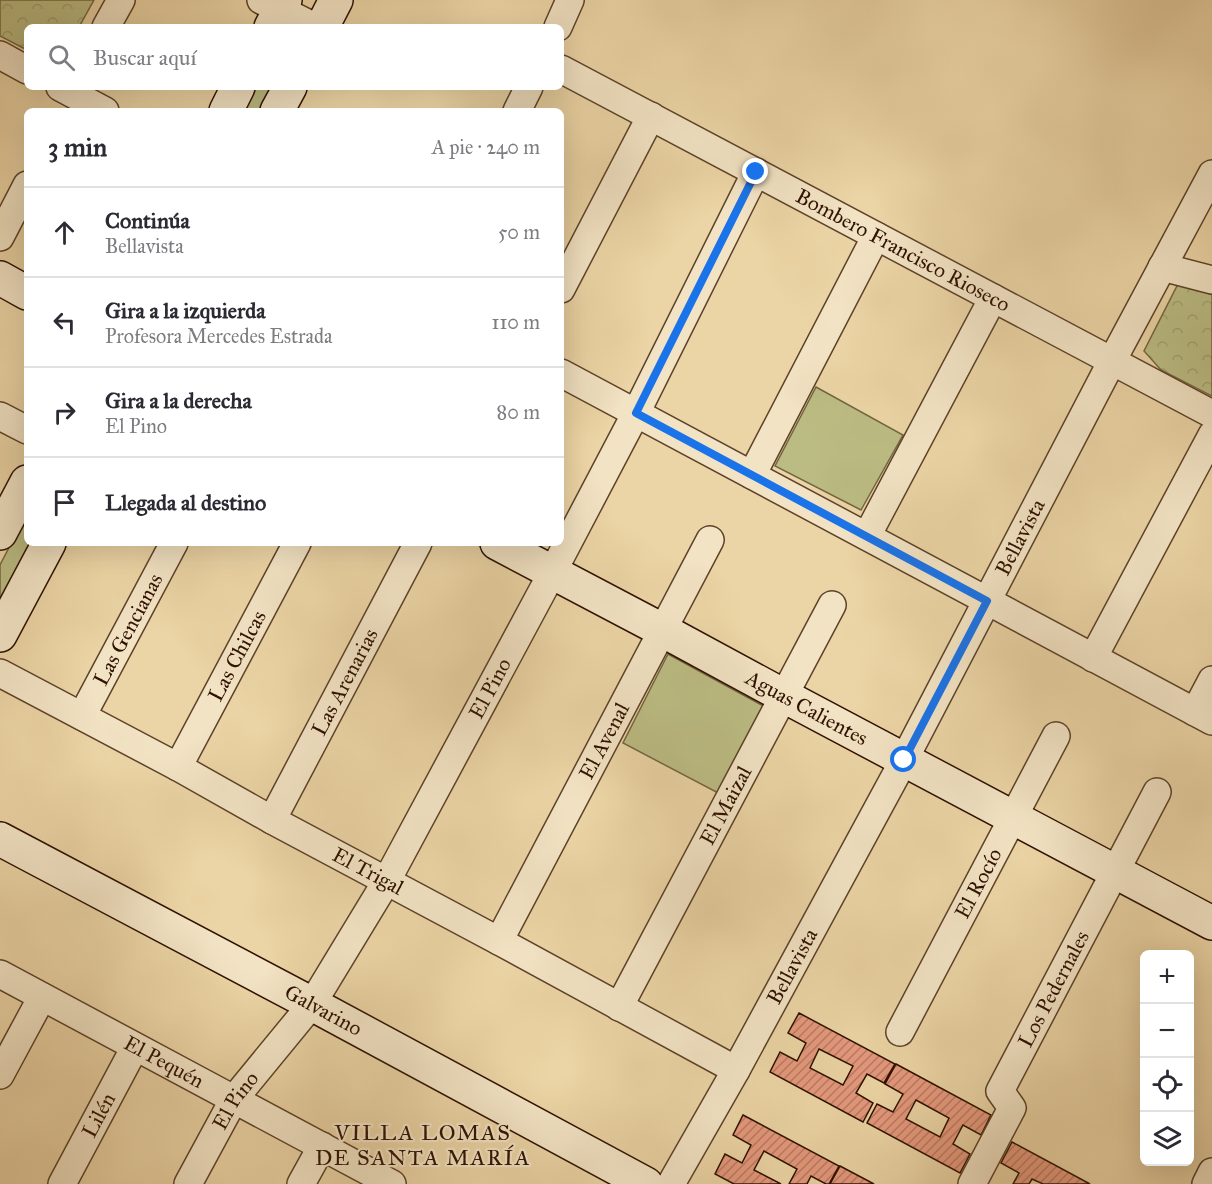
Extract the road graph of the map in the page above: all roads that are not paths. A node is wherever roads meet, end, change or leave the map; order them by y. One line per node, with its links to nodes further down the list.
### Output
1 (121, 0): 5 (street)
2 (336, 0): 7 (street)
3 (570, 0): 8 (street)
4 (274, 9): 6 (street)
5 (108, 24)
6 (308, 24)
7 (324, 24)
8 (559, 24)
9 (0, 56): 10 (street)
10 (24, 68)
11 (564, 71): 20 (street, Bombero Francisco Rioseco)
12 (70, 90): 16 (street)
13 (236, 90): 17 (street)
14 (288, 90): 18 (street)
15 (528, 90): 19 (street)
16 (100, 108)
17 (228, 108)
18 (280, 108)
19 (518, 108)
20 (651, 116): 21 (street, Bombero Francisco Rioseco); 29 (street)
21 (756, 172): 24 (street, Bombero Francisco Rioseco); 34 (street, El Pino)
22 (1212, 174): 26 (street, Bellavista)
23 (24, 192): 25 (street)
24 (876, 236): 31 (street, Bombero Francisco Rioseco); 39 (street)
25 (0, 237)
26 (1162, 267): 28 (street); 32 (street, Bellavista)
27 (0, 278): 30 (street)
28 (1212, 280)
29 (564, 283)
30 (24, 291)
31 (993, 298): 32 (street, Bombero Francisco Rioseco); 42 (street)
32 (1112, 361): 35 (street, Bombero Francisco Rioseco); 50 (street, Bellavista)
33 (564, 375): 34 (street)
34 (636, 413): 39 (street); 49 (street, El Pino)
35 (1212, 414)
36 (0, 416): 37 (street)
37 (24, 428)
38 (1212, 435): 54 (street)
39 (752, 475): 42 (street)
40 (24, 488): 41 (street)
41 (0, 533)
42 (867, 537): 50 (street)
43 (710, 540): 52 (street, El Avenal)
44 (47, 546): 53 (street)
45 (172, 546): 58 (street, Las Gencianas)
46 (295, 546): 62 (street, Las Chilcas)
47 (416, 546): 65 (street, Las Arenarias)
48 (502, 546): 49 (street, Aguas Calientes)
49 (552, 573): 52 (street, Aguas Calientes); 68 (street, El Pino)
50 (987, 601): 54 (street); 61 (street, Bellavista)
51 (832, 605): 57 (street, El Maizal)
52 (662, 630): 57 (street, Aguas Calientes); 70 (street, El Avenal)
53 (0, 635)
54 (1093, 658): 59 (street)
55 (0, 674): 58 (street, El Trigal)
56 (1212, 680): 59 (street)
57 (784, 696): 61 (street, Aguas Calientes); 74 (street, El Maizal)
58 (82, 716): 62 (street, El Trigal)
59 (1203, 716)
60 (1056, 736): 64 (street, El Rocío)
61 (904, 760): 64 (street, Aguas Calientes); 77 (street, Bellavista)
62 (178, 767): 65 (street, El Trigal)
63 (1157, 792): 67 (street, Los Pedernales)
64 (1013, 818): 67 (street, Aguas Calientes); 75 (street, El Rocío)
65 (272, 820): 68 (street, El Trigal)
66 (0, 839): 73 (street, Galvarino)
67 (1115, 872): 69 (street, Aguas Calientes); 88 (street, Los Pedernales)
68 (386, 882): 70 (street, El Trigal); 73 (street, El Pino)
69 (1212, 923)
70 (499, 941): 74 (street, El Trigal)
71 (0, 974): 72 (street, El Pequén)
72 (42, 997): 76 (street, El Pequén); 78 (street)
73 (312, 1004): 79 (street, El Pino); 86 (street, Galvarino)
74 (619, 1007): 77 (street, El Trigal)
75 (900, 1032)
76 (135, 1047): 79 (street, El Pequén); 82 (street, Lilén)
77 (736, 1070): 87 (street, Bellavista)
78 (0, 1075)
79 (234, 1099): 80 (street, El Pequén); 83 (street, El Pino)
80 (322, 1146): 84 (street); 85 (street, El Pequén)
81 (1212, 1172): 89 (street)
82 (62, 1184)
83 (188, 1184)
84 (301, 1184)
85 (392, 1184)
86 (646, 1184)
87 (671, 1184)
88 (972, 1184)
89 (1206, 1184)

